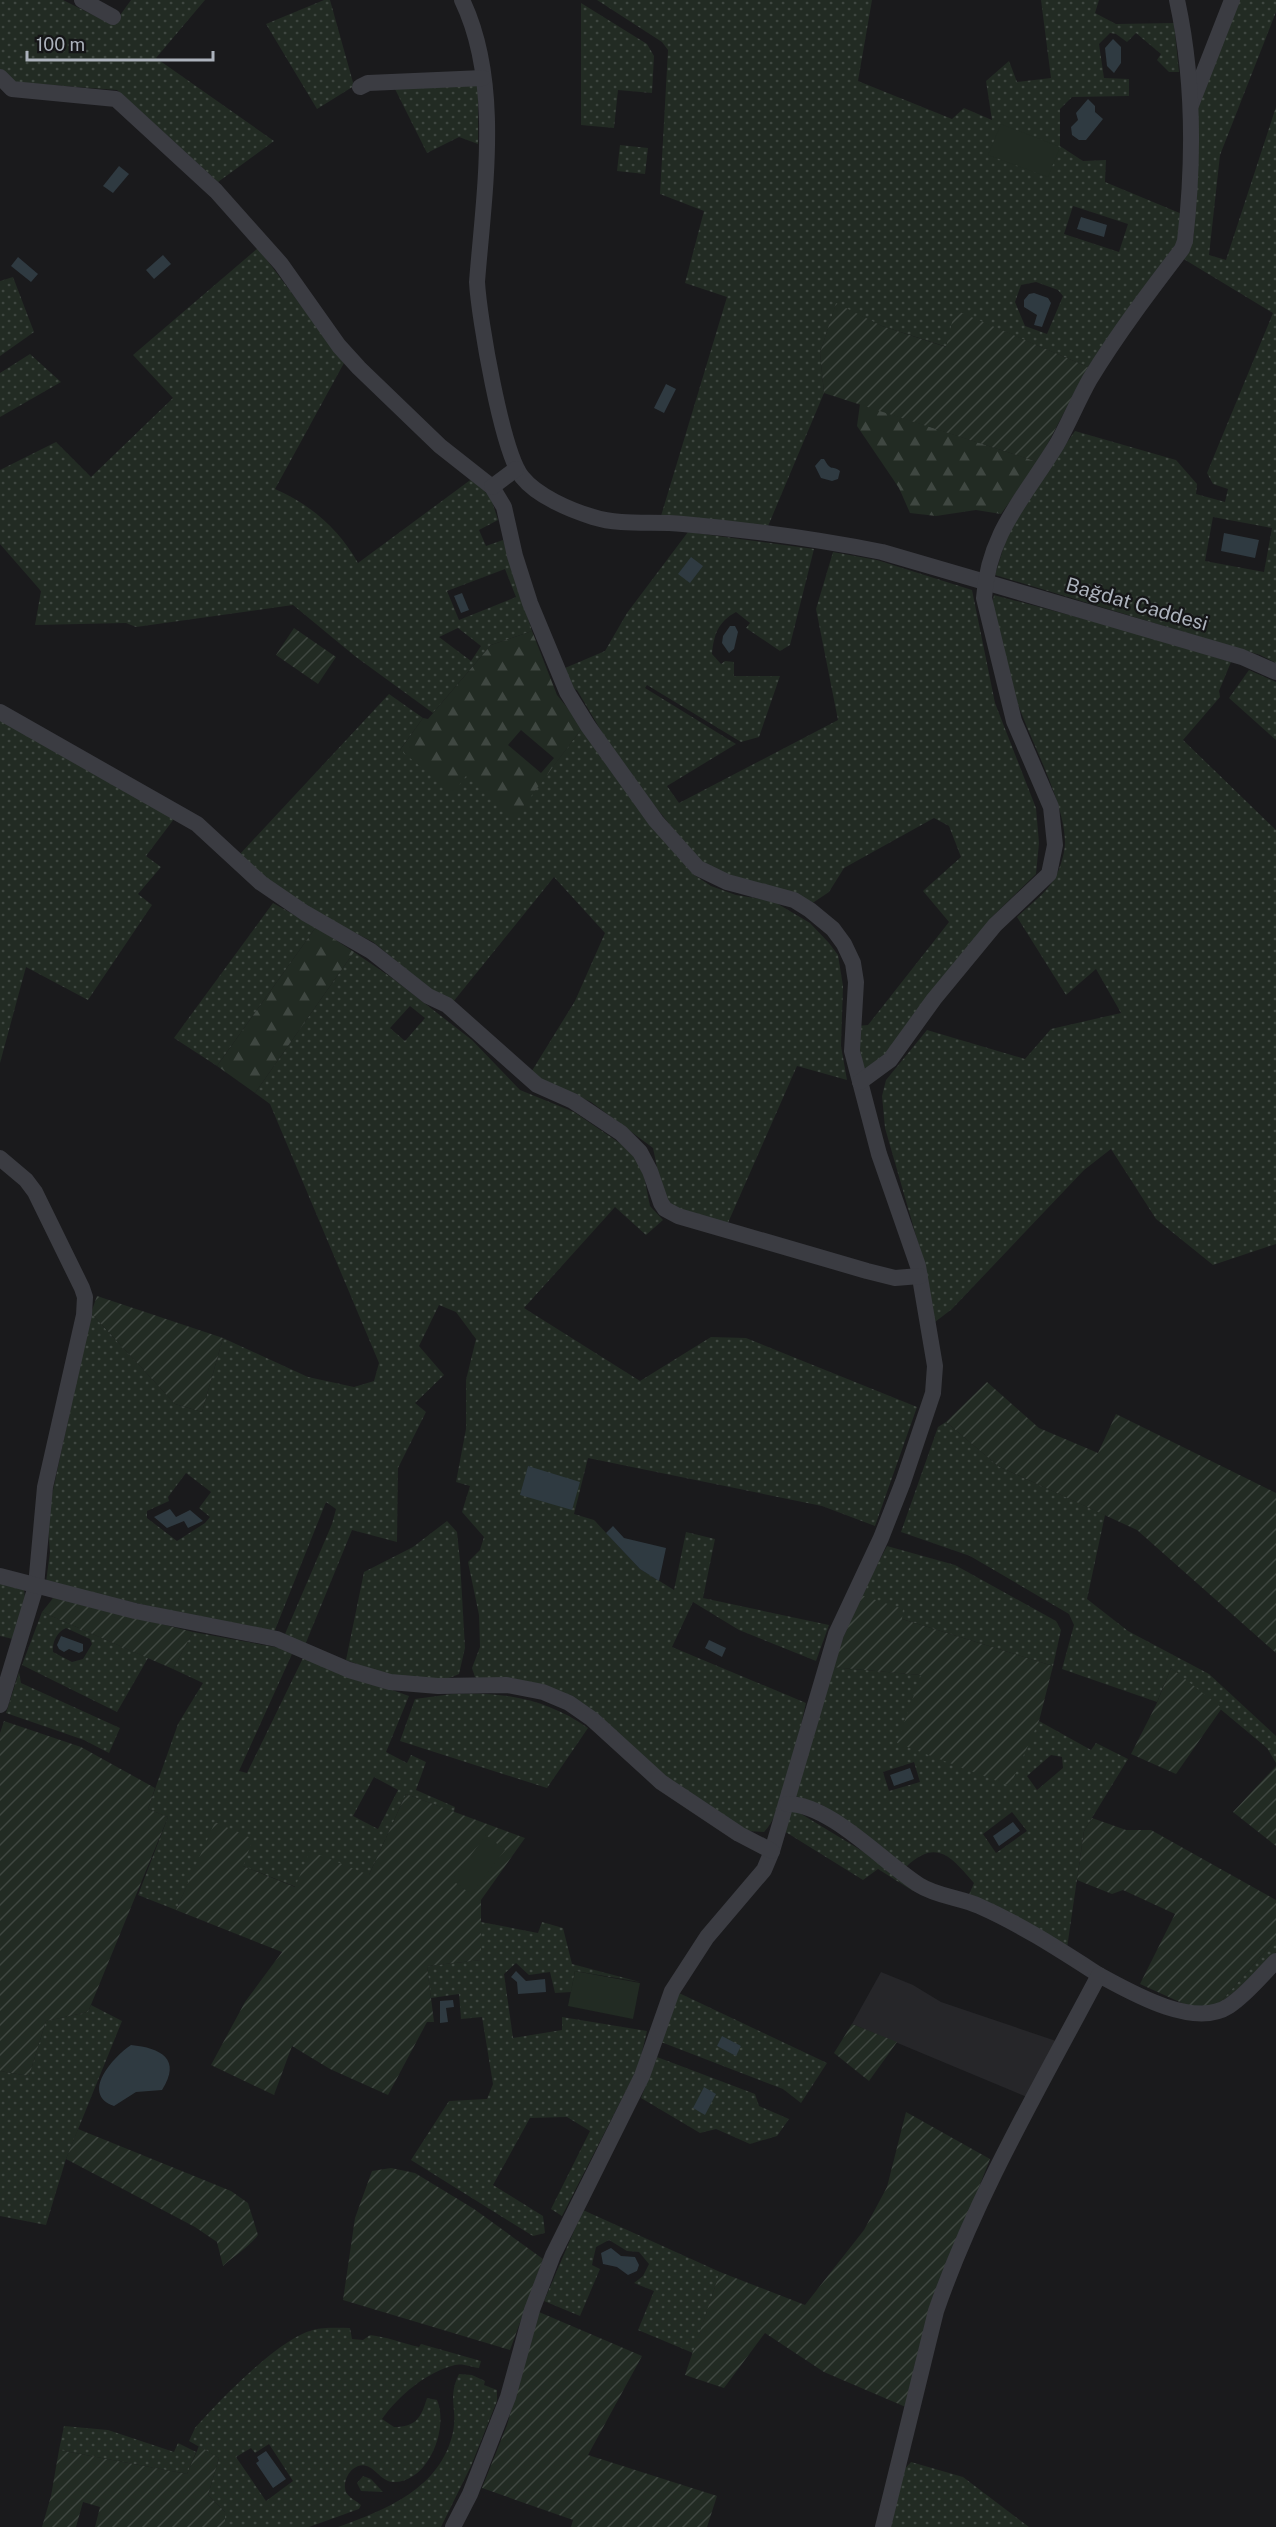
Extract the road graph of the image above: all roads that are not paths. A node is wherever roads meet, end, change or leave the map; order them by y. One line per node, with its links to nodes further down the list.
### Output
1 (82, 0): 5 (street)
2 (462, 0): 7 (street)
3 (1177, 0): 9 (street)
4 (1232, 0): 9 (street)
5 (113, 17)
6 (0, 77): 11 (street)
7 (483, 78): 8 (street); 10 (street)
8 (360, 87)
9 (1189, 110): 12 (street)
10 (516, 469): 11 (street); 12 (street, Bağdat Caddesi)
11 (492, 487): 15 (street)
12 (985, 584): 13 (street, Bağdat Caddesi); 15 (street)
13 (1276, 672)
14 (0, 712): 17 (street)
15 (860, 1082): 17 (street)
16 (0, 1158): 19 (street)
17 (920, 1276): 21 (street)
18 (0, 1576): 19 (street)
19 (36, 1586): 20 (street); 22 (street)
20 (0, 1705)
21 (787, 1804): 22 (street); 24 (street)
22 (772, 1851): 25 (street)
23 (1276, 1961): 24 (street)
24 (1100, 1975): 26 (street)
25 (453, 2527)
26 (884, 2527)

